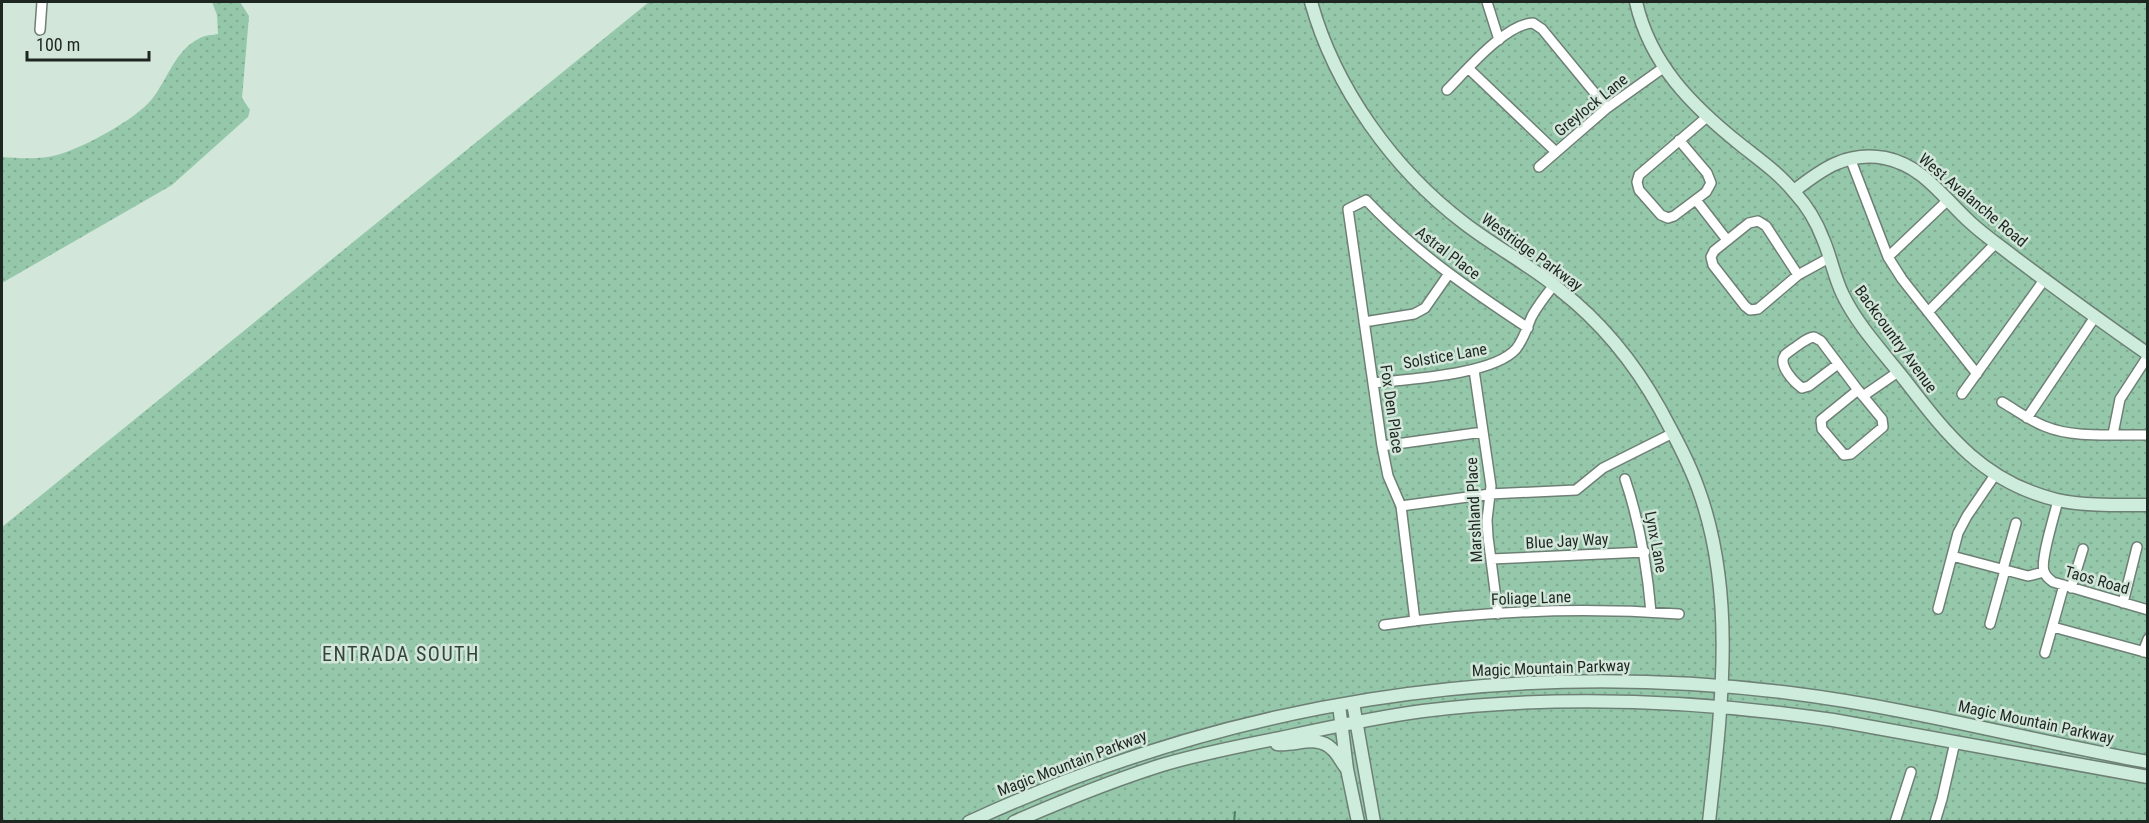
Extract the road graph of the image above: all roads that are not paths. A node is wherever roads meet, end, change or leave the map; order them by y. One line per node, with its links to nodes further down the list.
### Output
1 (42, 2): 5 (street)
2 (1311, 2): 27 (street, Westridge Parkway)
3 (1489, 2): 6 (street)
4 (1636, 2): 8 (street, Backcountry Avenue)
5 (40, 30)
6 (1499, 40): 7 (street); 10 (street)
7 (1468, 68): 9 (street); 13 (street)
8 (1664, 68): 10 (street, Greylock Lane); 11 (street, Backcountry Avenue)
9 (1447, 90)
10 (1607, 108): 13 (street, Greylock Lane)
11 (1707, 117): 12 (street); 16 (street, Backcountry Avenue)
12 (1679, 140): 18 (street); 18 (street)
13 (1556, 152): 15 (street, Greylock Lane)
14 (1850, 158): 16 (street, West Avalanche Road); 17 (street, West Avalanche Road); 22 (street)
15 (1539, 167)
16 (1794, 191): 23 (street, Backcountry Avenue)
17 (1949, 199): 21 (street, West Avalanche Road); 22 (street)
18 (1696, 200): 20 (street)
19 (1357, 205): 24 (street, Astral Place); 30 (street, Fox Den Place)
20 (1727, 240): 25 (street); 25 (street)
21 (1996, 243): 26 (street, West Avalanche Road); 28 (street)
22 (1888, 257): 28 (street)
23 (1829, 258): 25 (street); 35 (street, Backcountry Avenue)
24 (1449, 275): 30 (street); 31 (street, Astral Place)
25 (1798, 275)
26 (2044, 280): 29 (street, West Avalanche Road); 36 (street)
27 (1554, 285): 31 (street, Solstice Lane); 43 (street, Westridge Parkway)
28 (1928, 312): 36 (street)
29 (2095, 317): 32 (street, West Avalanche Road); 41 (street)
30 (1364, 322): 37 (street, Fox Den Place)
31 (1528, 328): 34 (street, Solstice Lane)
32 (2148, 355): 44 (street)
33 (1838, 364): 33 (street); 38 (street)
34 (1474, 370): 37 (street, Solstice Lane); 42 (street, Marshland Place)
35 (1898, 372): 38 (street); 47 (street, Backcountry Avenue)
36 (1977, 374): 39 (street)
37 (1373, 383): 46 (street, Fox Den Place)
38 (1861, 393): 38 (street)
39 (1962, 394)
40 (2002, 402): 41 (street)
41 (2027, 418): 44 (street)
42 (1483, 432): 46 (street); 49 (street, Marshland Place)
43 (1673, 432): 49 (street); 75 (street, Westridge Parkway)
44 (2113, 434): 45 (street)
45 (2148, 435)
46 (1382, 446): 52 (street, Fox Den Place)
47 (1995, 475): 50 (street, Backcountry Avenue); 57 (street)
48 (1625, 479): 56 (street, Lynx Lane)
49 (1490, 494): 52 (street); 58 (street, Marshland Place)
50 (2058, 501): 51 (street, Backcountry Avenue); 60 (street, Taos Road)
51 (2148, 505)
52 (1401, 506): 68 (street, Fox Den Place)
53 (2016, 523): 59 (street)
54 (2137, 547): 62 (street)
55 (2083, 549): 61 (street)
56 (1645, 552): 58 (street, Blue Jay Way); 65 (street, Lynx Lane)
57 (1952, 556): 59 (street); 63 (street)
58 (1491, 559): 66 (street, Marshland Place)
59 (2004, 569): 60 (street); 69 (street)
60 (2044, 572): 61 (street, Taos Road)
61 (2068, 586): 62 (street, Taos Road); 71 (street)
62 (2123, 603): 64 (street, Taos Road)
63 (1938, 609)
64 (2148, 610)
65 (1651, 612): 66 (street, Foliage Lane); 67 (street, Foliage Lane)
66 (1498, 614): 68 (street, Foliage Lane)
67 (1679, 614)
68 (1415, 621): 70 (street, Foliage Lane)
69 (1990, 624)
70 (1384, 625)
71 (2053, 627): 73 (street); 74 (street)
72 (2148, 639): 74 (street)
73 (2045, 653)
74 (2145, 653)
75 (1721, 686): 76 (street, Magic Mountain Parkway); 78 (street, Westridge Parkway); 83 (street, Magic Mountain Parkway)
76 (1353, 703): 77 (street, Magic Mountain Parkway); 79 (street)
77 (1339, 705): 80 (street); 87 (street, Magic Mountain Parkway)
78 (1719, 705): 79 (street, Magic Mountain Parkway); 82 (street, Magic Mountain Parkway); 91 (street, Westridge Parkway)
79 (1356, 722): 80 (street, Magic Mountain Parkway); 90 (street)
80 (1342, 725): 81 (street, Magic Mountain Parkway); 84 (street)
81 (1263, 741): 84 (street); 88 (street, Magic Mountain Parkway)
82 (1954, 742): 86 (street, Magic Mountain Parkway); 93 (street)
83 (2148, 762)
84 (1347, 769): 89 (street)
85 (1911, 772): 92 (street)
86 (2148, 777)
87 (969, 822)
88 (1014, 822)
89 (1359, 822)
90 (1374, 822)
91 (1709, 822)
92 (1895, 822)
93 (1935, 822)

